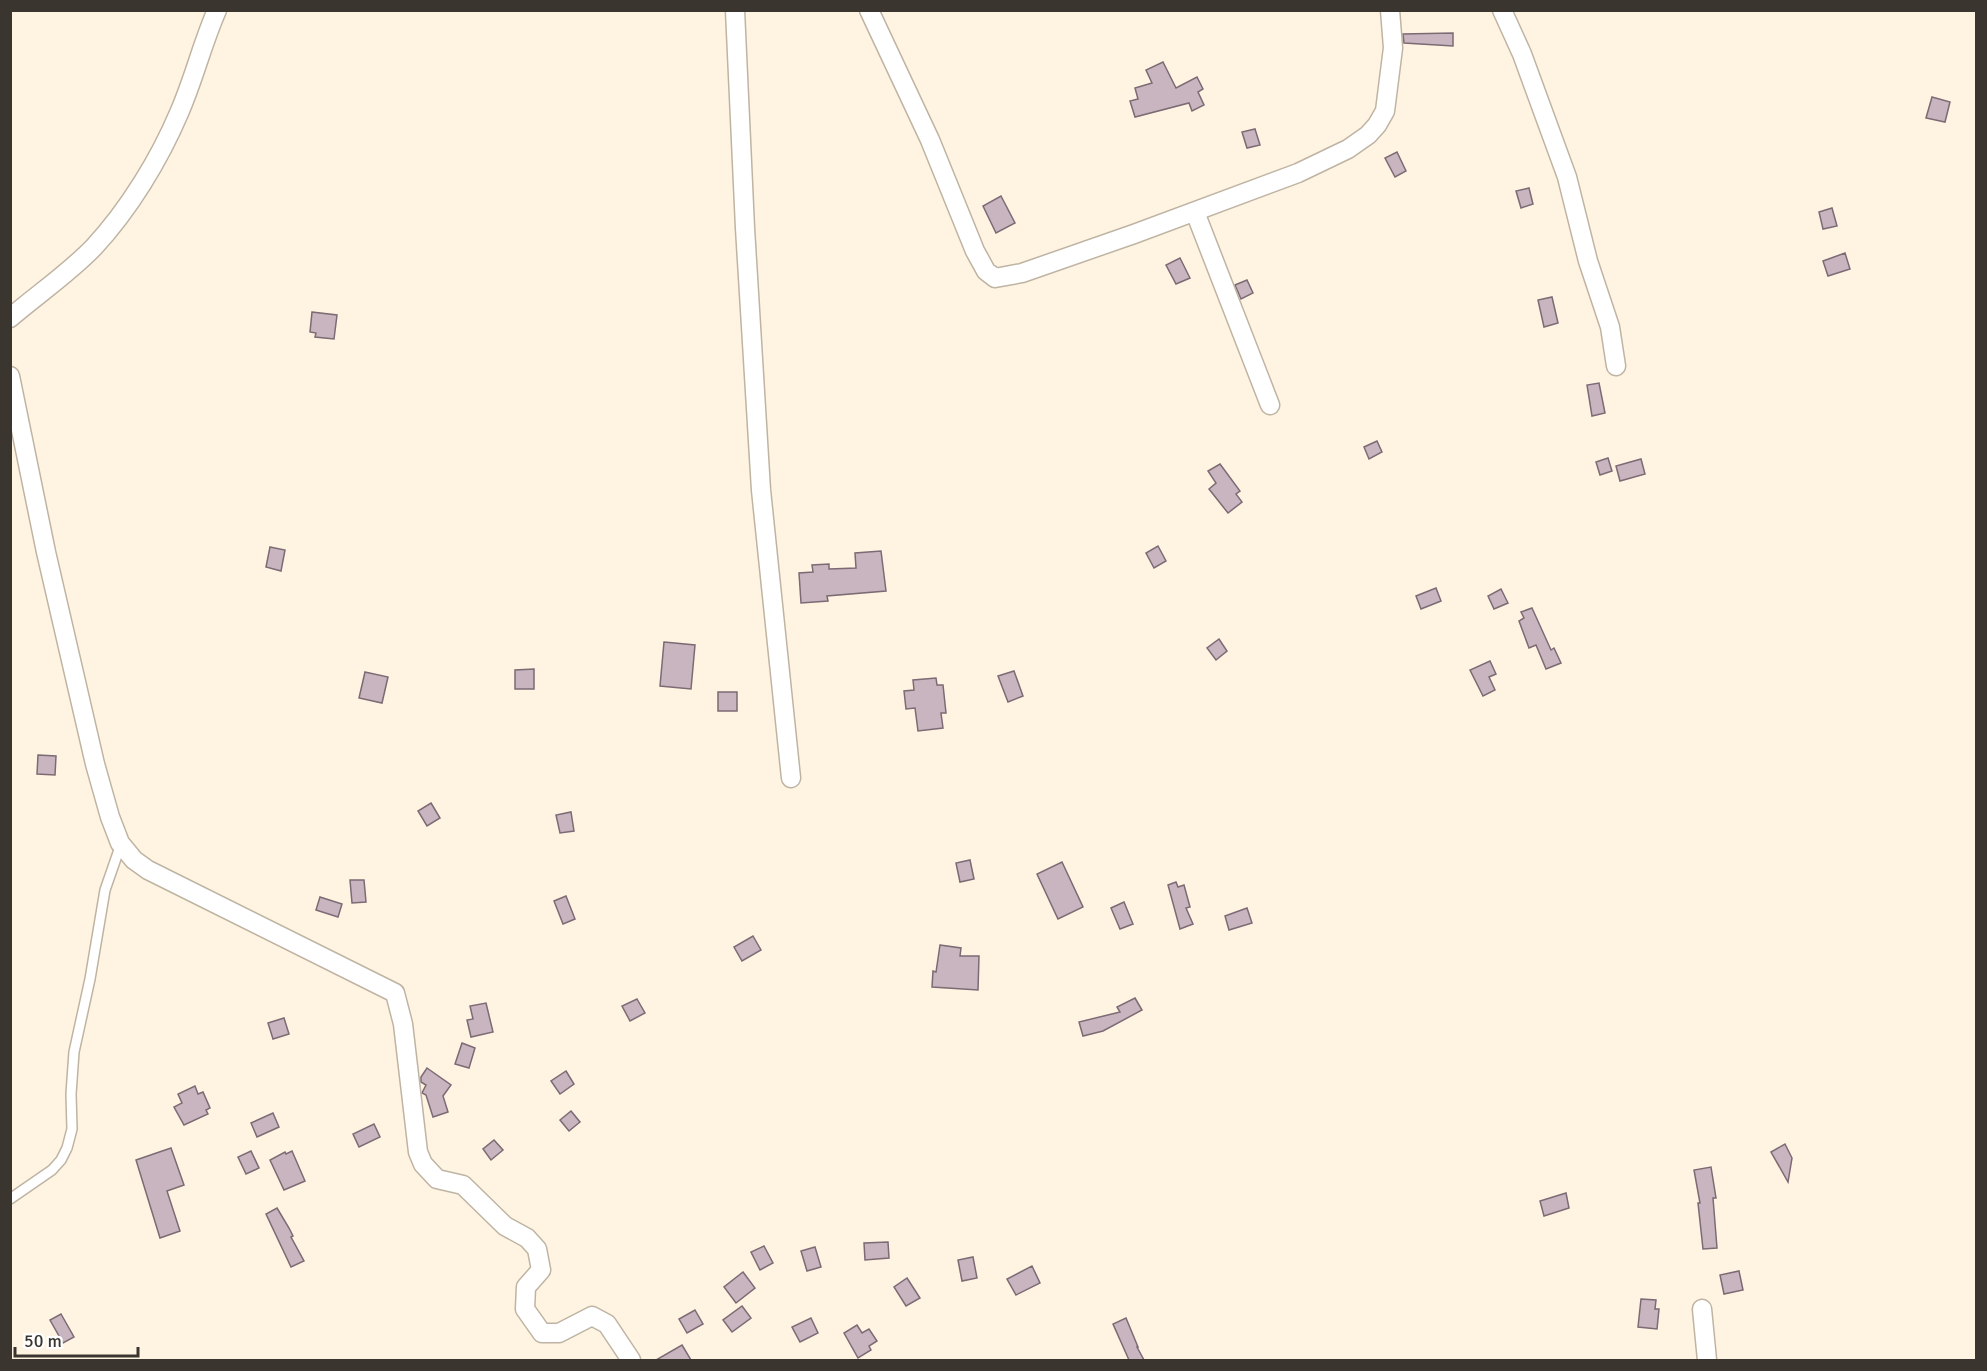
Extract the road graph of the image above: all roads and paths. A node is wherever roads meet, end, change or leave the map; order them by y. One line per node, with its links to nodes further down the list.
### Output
1 (217, 10): 7 (street)
2 (735, 10): 11 (street)
3 (869, 10): 6 (street)
4 (1390, 10): 6 (street)
5 (1502, 10): 8 (street)
6 (1195, 212): 10 (street)
7 (10, 318)
8 (1616, 366)
9 (10, 376): 12 (street)
10 (1269, 405)
11 (790, 778)
12 (121, 844): 13 (lane); 15 (street)
13 (10, 1199)
14 (1702, 1309): 16 (street)
15 (631, 1360)
16 (1707, 1360)

